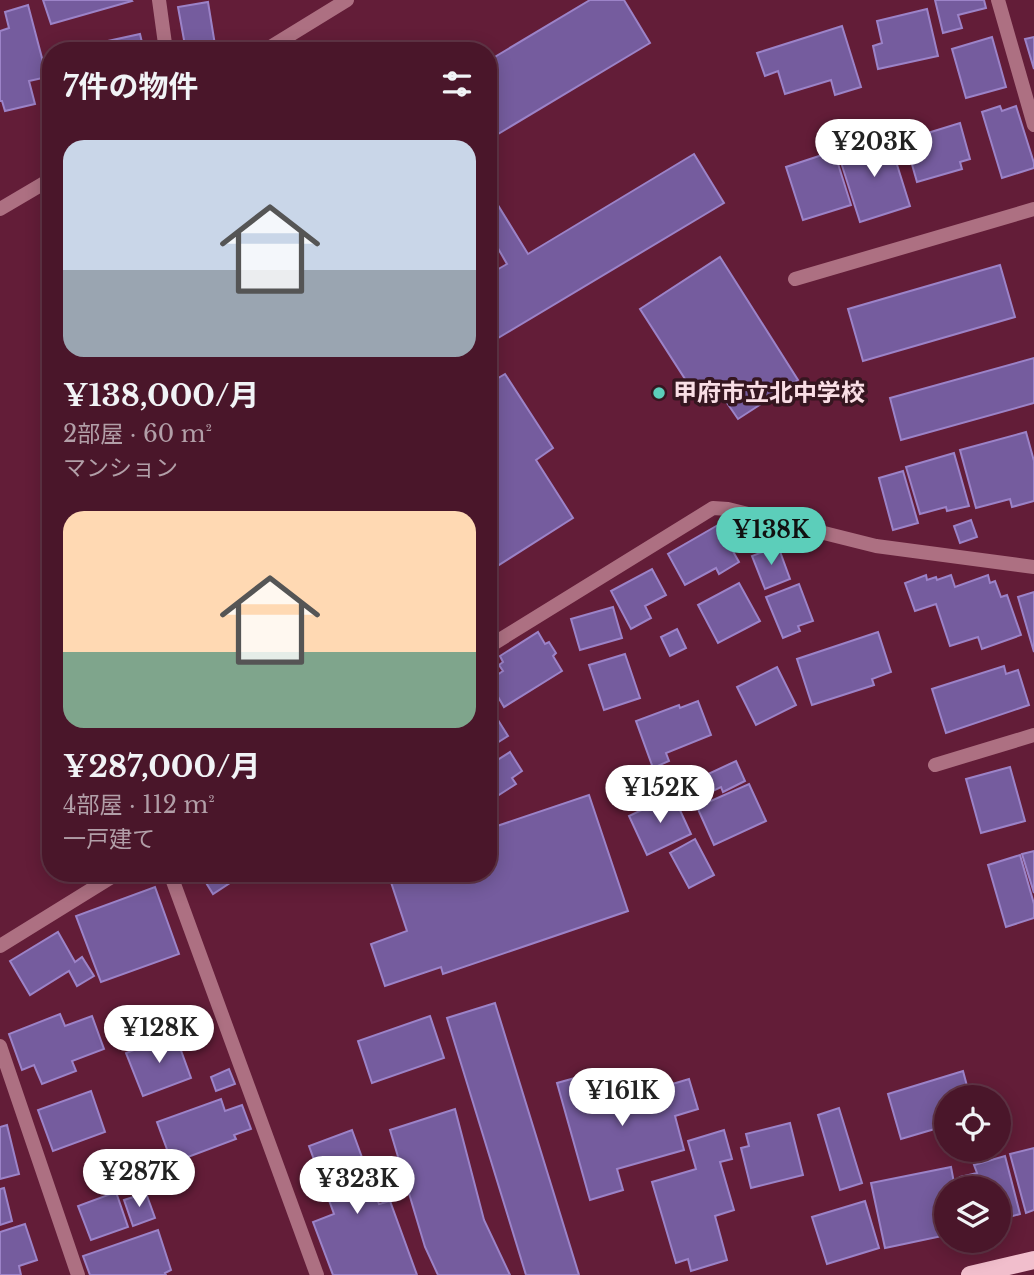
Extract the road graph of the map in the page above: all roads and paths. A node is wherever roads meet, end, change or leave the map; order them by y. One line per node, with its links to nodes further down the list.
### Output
1 (159, 0): 4 (street)
2 (347, 0): 5 (street)
3 (998, 0): 6 (street)
4 (165, 42)
5 (279, 42)
6 (1034, 125)
7 (42, 184): 8 (street)
8 (0, 209)
9 (1034, 209): 10 (street)
10 (794, 279)
11 (1034, 567): 12 (street)
12 (497, 641)
13 (1034, 734): 14 (street)
14 (935, 765)
15 (103, 882): 17 (street)
16 (173, 882): 21 (street)
17 (0, 946)
18 (0, 1046): 20 (street)
19 (1034, 1260): 22 (main road)
20 (78, 1275)
21 (317, 1275)
22 (970, 1275)

